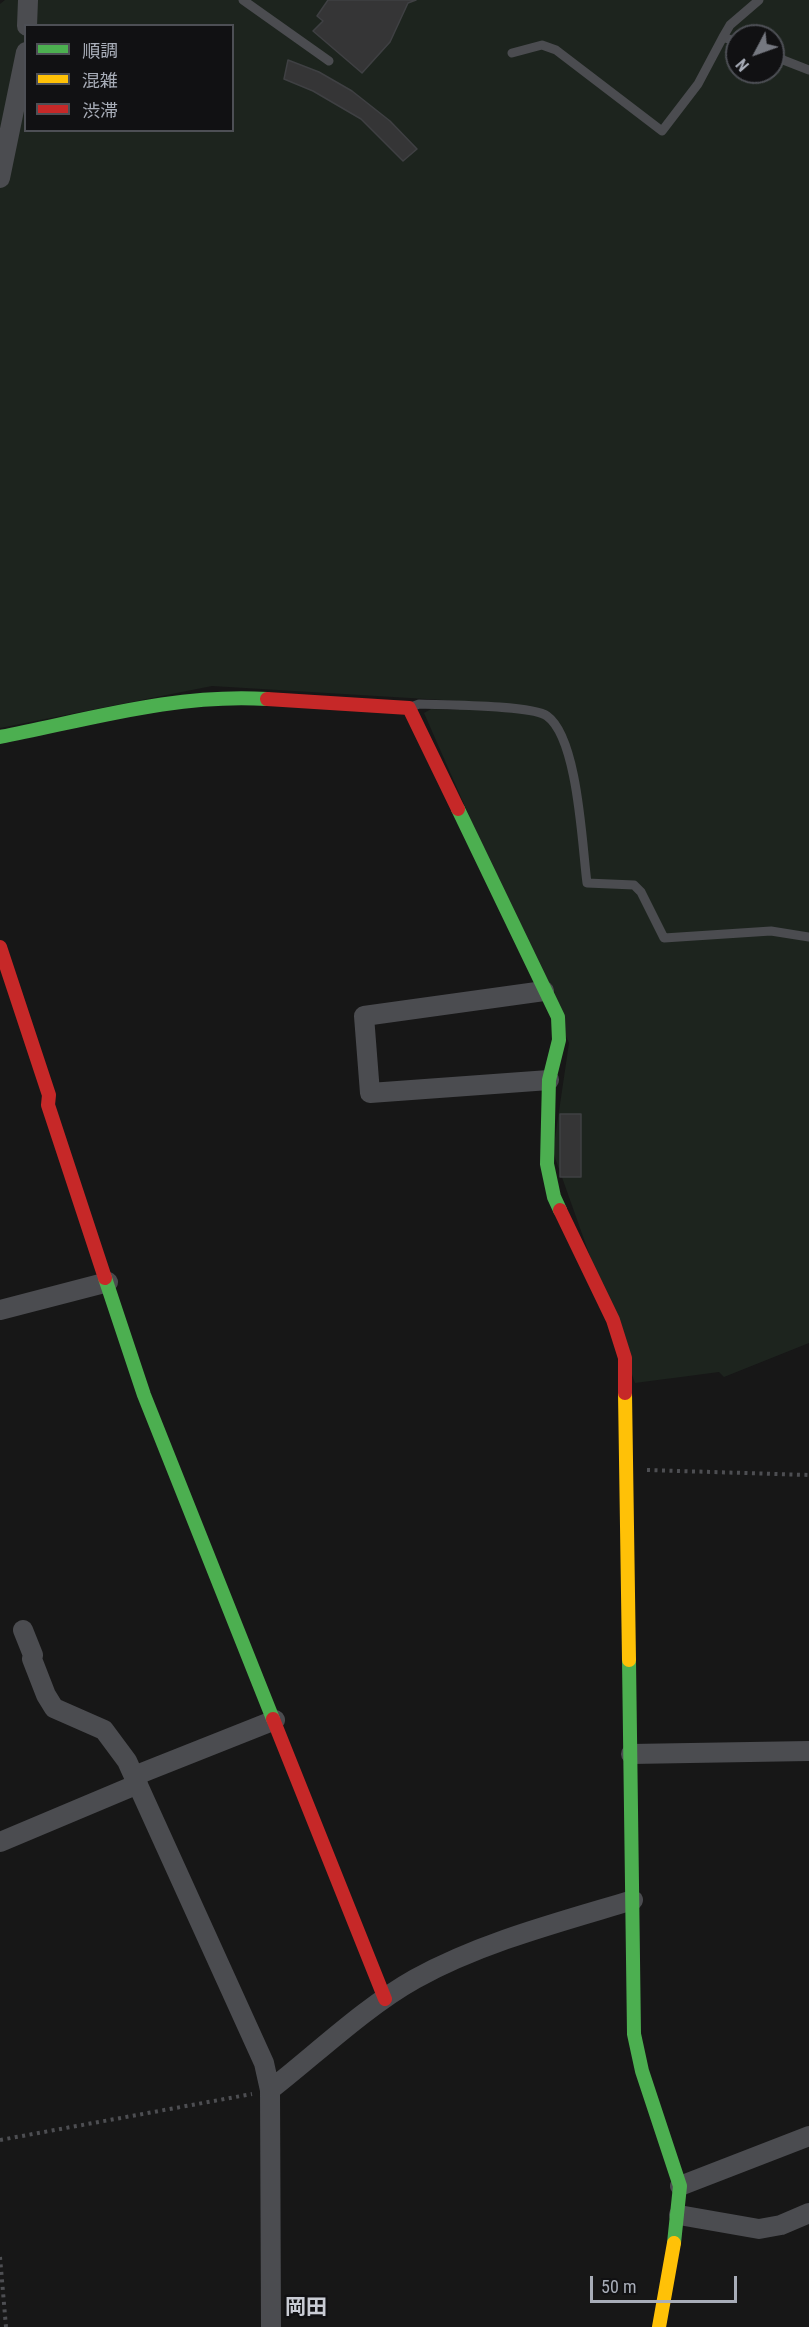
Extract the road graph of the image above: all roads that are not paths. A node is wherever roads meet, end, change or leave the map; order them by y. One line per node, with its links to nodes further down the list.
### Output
1 (28, 0): 4 (street)
2 (243, 0): 7 (lane)
3 (759, 0): 5 (lane)
4 (27, 24)
5 (723, 37): 6 (lane)
6 (512, 53)
7 (330, 61)
8 (785, 61): 10 (lane)
9 (24, 62): 11 (street)
10 (809, 70)
11 (0, 178)
12 (408, 708): 13 (street); 14 (lane); 16 (street)
13 (0, 737)
14 (809, 937)
15 (0, 947): 18 (street)
16 (544, 991): 17 (street); 17 (street)
17 (549, 1080): 23 (street)
18 (108, 1282): 19 (street); 21 (street)
19 (0, 1310)
20 (23, 1630): 24 (street)
21 (275, 1720): 24 (street); 27 (street)
22 (809, 1751): 23 (street)
23 (631, 1754): 26 (street)
24 (136, 1780): 25 (street); 28 (street)
25 (0, 1842)
26 (633, 1900): 27 (street); 30 (street)
27 (385, 1999): 28 (street)
28 (270, 2090): 33 (street)
29 (809, 2136): 30 (street)
30 (680, 2186): 32 (street)
31 (809, 2213): 32 (street)
32 (679, 2215): 34 (street)
33 (271, 2327)
34 (659, 2327)

